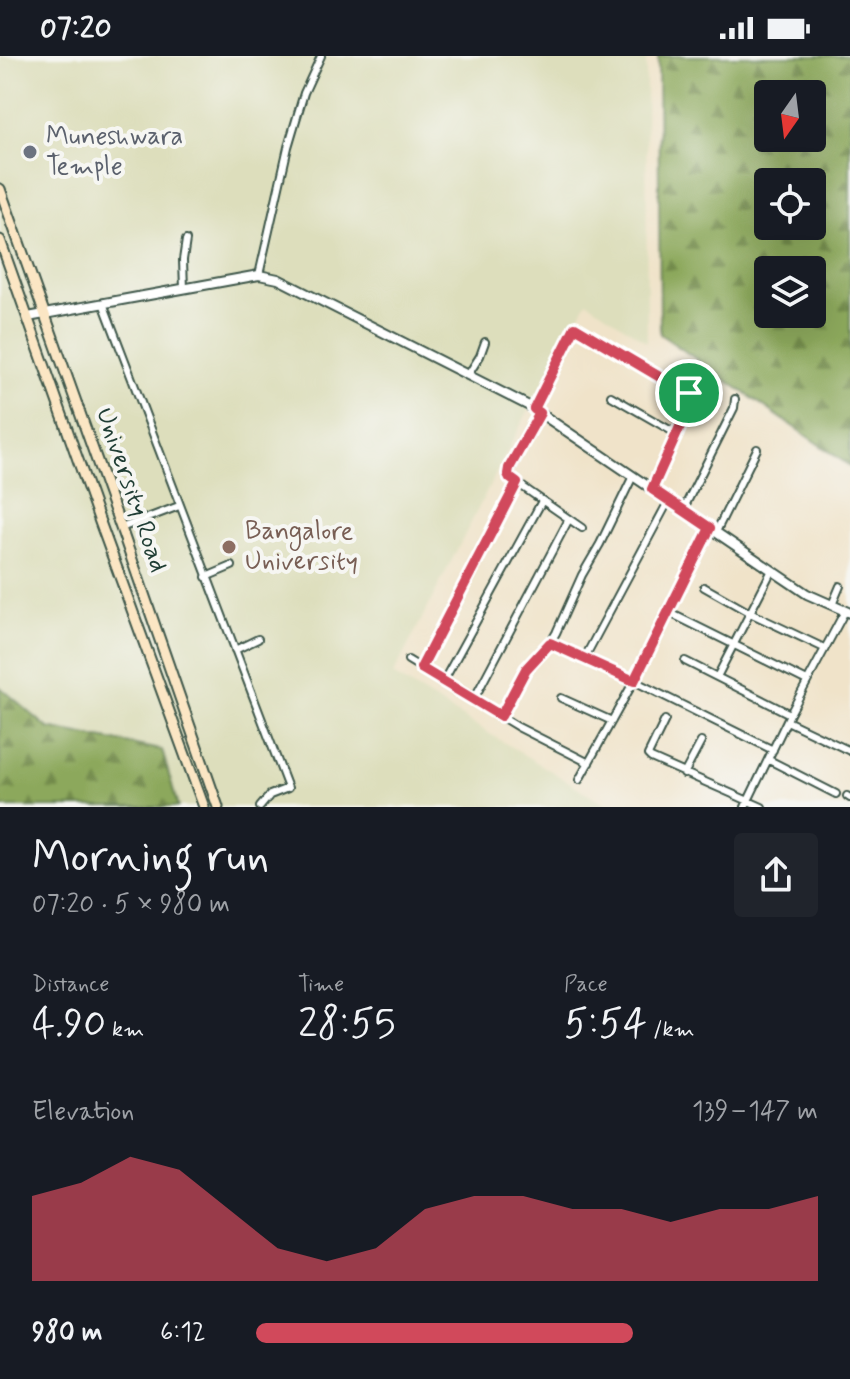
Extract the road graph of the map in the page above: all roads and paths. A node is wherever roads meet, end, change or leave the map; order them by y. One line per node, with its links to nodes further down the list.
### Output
1 (321, 56): 5 (street)
2 (0, 189): 8 (main road, University Road)
3 (0, 240): 9 (main road, University Road)
4 (186, 240): 6 (street)
5 (259, 275): 6 (street); 11 (street)
6 (184, 289): 7 (street)
7 (103, 303): 8 (street); 22 (street)
8 (45, 314): 9 (street); 25 (main road, University Road)
9 (28, 317): 65 (main road, University Road)
10 (485, 342): 11 (street)
11 (468, 375): 14 (street)
12 (611, 396): 15 (street)
13 (735, 399): 23 (street)
14 (537, 411): 15 (street); 17 (street); 18 (street)
15 (677, 434): 19 (street)
16 (757, 449): 27 (street)
17 (633, 476): 19 (street); 38 (street)
18 (517, 483): 21 (street); 45 (street)
19 (652, 489): 20 (street)
20 (669, 500): 23 (street); 42 (street)
21 (542, 501): 24 (street); 49 (street)
22 (179, 506): 25 (street); 30 (street)
23 (683, 510): 27 (street)
24 (569, 519): 26 (street); 51 (street)
25 (121, 528): 66 (main road, University Road)
26 (582, 528)
27 (713, 530): 29 (street); 34 (street)
28 (232, 566): 30 (street)
29 (772, 570): 33 (street); 36 (street)
30 (206, 577): 41 (street)
31 (840, 586): 33 (street)
32 (704, 587): 36 (street)
33 (832, 605): 35 (street)
34 (668, 612): 39 (street); 47 (street)
35 (848, 612): 40 (street)
36 (750, 613): 39 (street); 40 (street)
37 (258, 639): 41 (street)
38 (550, 643): 42 (street); 52 (street)
39 (734, 644): 46 (street); 48 (street)
40 (824, 648): 48 (street)
41 (235, 650): 67 (street)
42 (584, 659): 47 (street)
43 (408, 660): 45 (street)
44 (685, 661): 46 (street)
45 (421, 668): 49 (street)
46 (717, 677): 53 (street)
47 (634, 681): 55 (street); 57 (street)
48 (807, 681): 53 (street)
49 (443, 682): 51 (street)
50 (561, 698): 55 (street)
51 (474, 699): 52 (street)
52 (501, 716): 60 (street)
53 (788, 717): 57 (street); 58 (street)
54 (665, 720): 61 (street)
55 (612, 721): 60 (street)
56 (701, 742): 61 (street)
57 (773, 750): 59 (street)
58 (850, 751)
59 (769, 760): 63 (street); 64 (street)
60 (589, 763): 62 (street)
61 (684, 774): 64 (street)
62 (579, 780)
63 (836, 794)
64 (747, 804): 68 (street)
65 (204, 807)
66 (218, 807)
67 (260, 807)
68 (762, 807)

